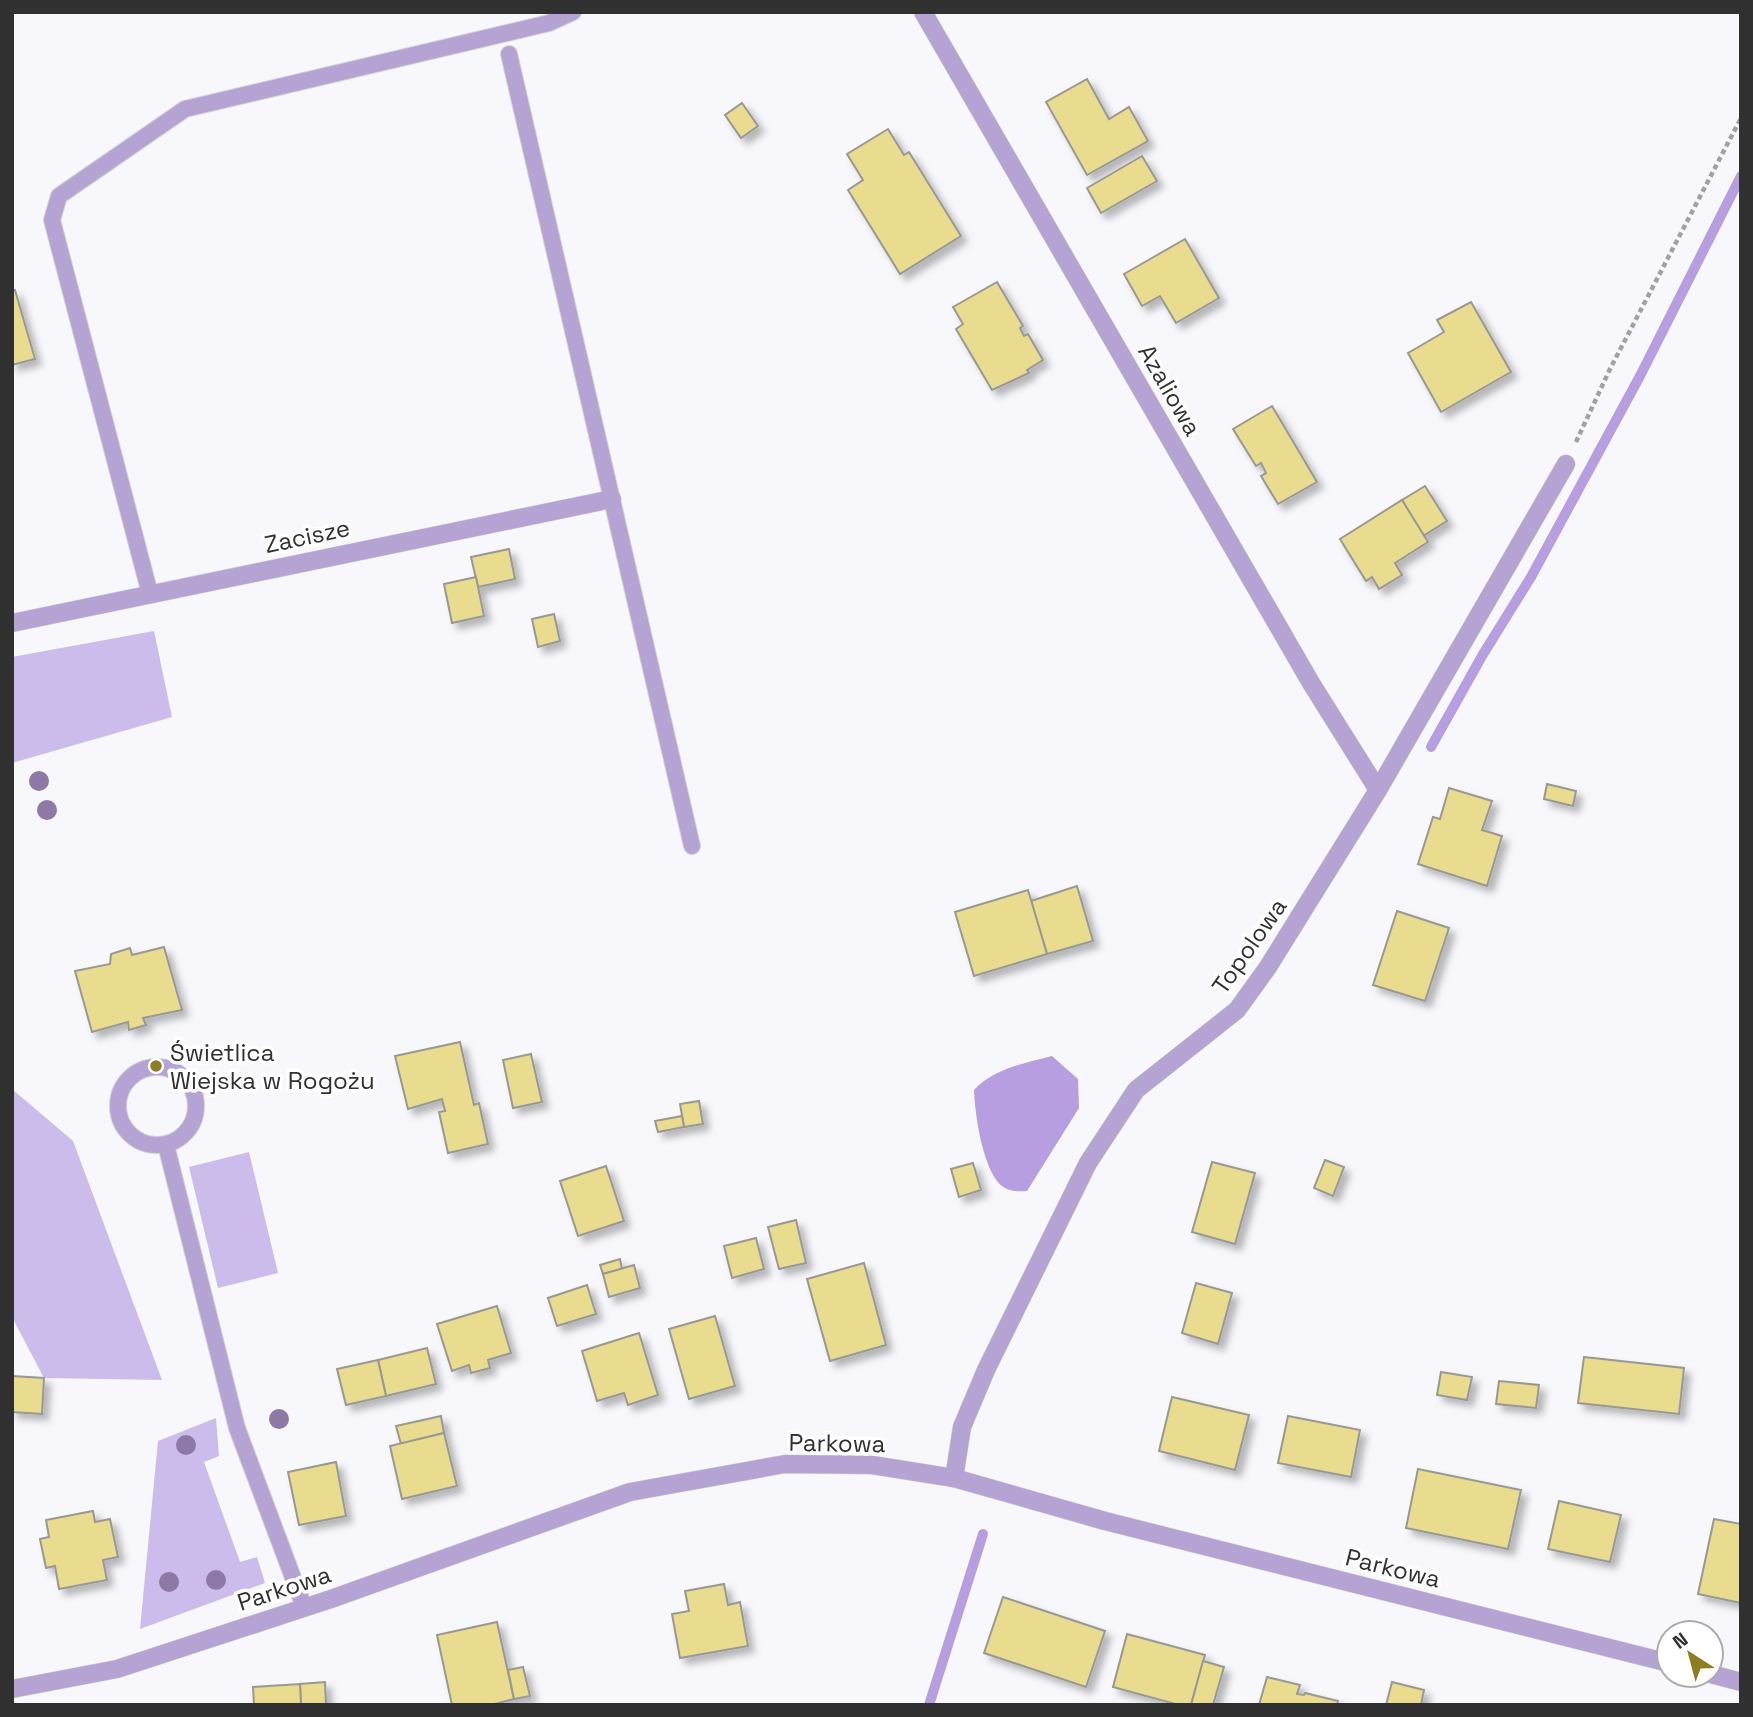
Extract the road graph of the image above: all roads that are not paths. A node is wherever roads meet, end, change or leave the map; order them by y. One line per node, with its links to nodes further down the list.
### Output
1 (573, 12): 6 (lane)
2 (923, 12): 8 (street, Azaliowa)
3 (509, 54): 5 (lane)
4 (1566, 464): 8 (street, Topolowa)
5 (612, 499): 6 (street, Zacisze); 9 (lane)
6 (150, 594): 7 (street, Zacisze)
7 (12, 623)
8 (1378, 790): 11 (street, Topolowa)
9 (692, 846)
10 (166, 1145): 10 (lane); 12 (lane)
11 (954, 1478): 12 (street, Parkowa); 13 (street, Parkowa)
12 (304, 1607): 14 (street, Parkowa)
13 (1655, 1659)
14 (12, 1689)

